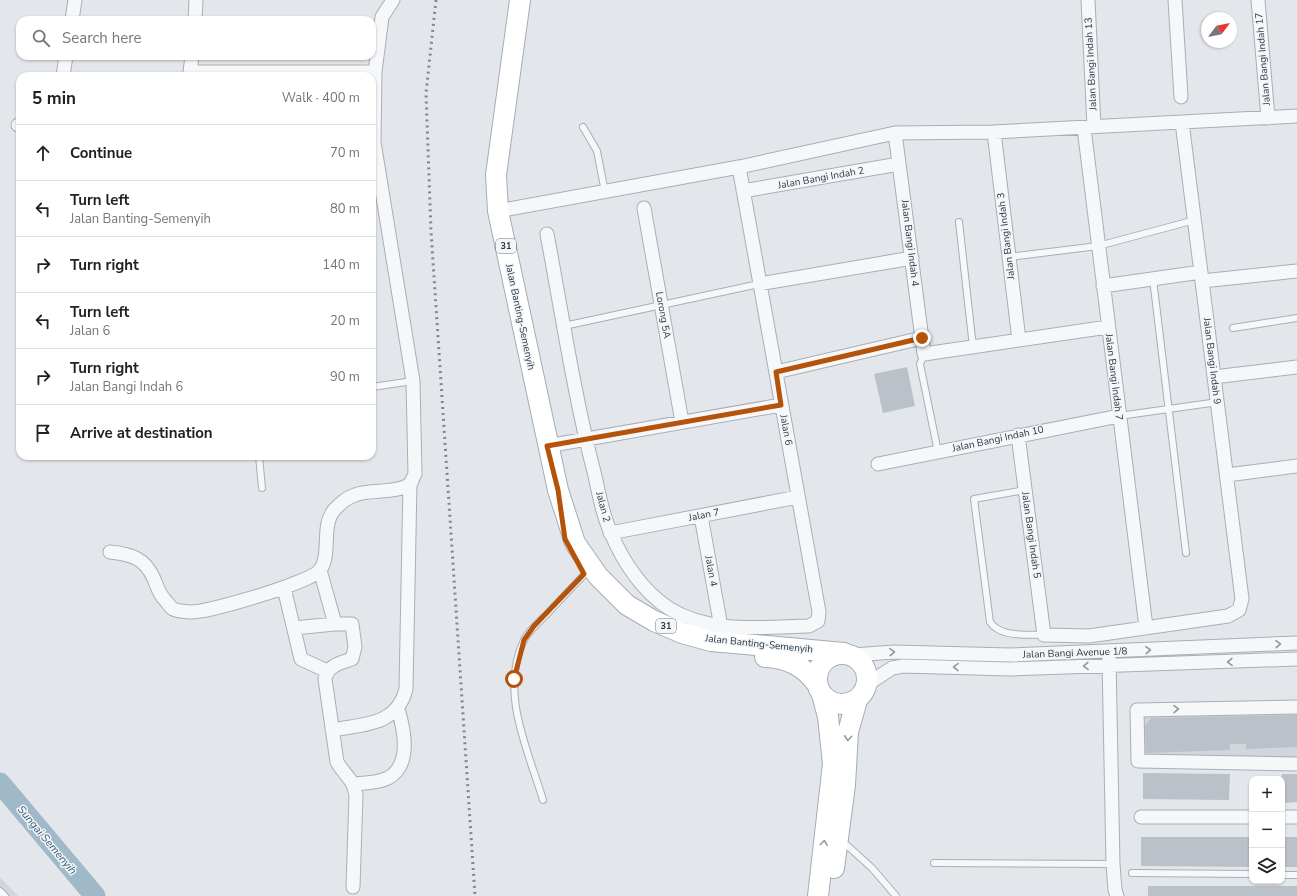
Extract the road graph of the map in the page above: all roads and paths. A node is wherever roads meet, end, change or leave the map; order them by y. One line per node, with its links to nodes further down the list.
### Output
1 (75, 0): 8 (street)
2 (196, 0): 9 (street)
3 (393, 0): 14 (street)
4 (520, 0): 29 (main road, Jalan Banting-Semenyih / 31)
5 (1088, 0): 19 (street, Jalan Bangi Indah 13)
6 (1175, 0): 15 (street)
7 (1258, 0): 17 (street, Jalan Bangi Indah 17)
8 (73, 16)
9 (196, 16)
10 (65, 60): 12 (street)
11 (192, 60): 13 (street)
12 (64, 72)
13 (190, 72)
14 (375, 72)
15 (1181, 97)
16 (1297, 116): 17 (street)
17 (1268, 118): 18 (street)
18 (1182, 122): 19 (street); 30 (street, Jalan Bangi Indah 9)
19 (1089, 127): 21 (street); 33 (street, Jalan Bangi Indah 7)
20 (583, 128): 27 (lane)
21 (994, 132): 22 (street); 34 (street, Jalan Bangi Indah 3)
22 (895, 133): 24 (street, Jalan Bangi Indah 4); 25 (street)
23 (376, 154): 53 (street)
24 (899, 164): 26 (street, Jalan Bangi Indah 2); 35 (street, Jalan Bangi Indah 4)
25 (739, 167): 26 (street, Jalan 6); 27 (street)
26 (743, 191): 39 (street, Jalan 6)
27 (605, 192): 29 (street)
28 (644, 208): 41 (street, Lorong 5A)
29 (498, 211): 62 (main road, Jalan Banting-Semenyih / 31)
30 (1195, 220): 33 (lane); 37 (street, Jalan Bangi Indah 9)
31 (959, 222): 48 (lane)
32 (547, 234): 43 (street, Jalan 2)
33 (1098, 246): 34 (lane); 40 (street, Jalan Bangi Indah 7)
34 (1009, 257): 47 (street, Jalan Bangi Indah 3)
35 (912, 258): 39 (street); 46 (street, Jalan Bangi Indah 4)
36 (1297, 271): 37 (street)
37 (1202, 276): 38 (street); 52 (street, Jalan Bangi Indah 9)
38 (1153, 279): 40 (street); 57 (lane)
39 (759, 284): 41 (lane); 51 (street, Jalan 6)
40 (1103, 286): 44 (street, Jalan Bangi Indah 7)
41 (662, 305): 43 (lane); 59 (street, Lorong 5A)
42 (1297, 318): 45 (lane)
43 (564, 326): 61 (street, Jalan 2)
44 (1108, 326): 47 (street); 58 (street, Jalan Bangi Indah 7)
45 (1233, 328)
46 (922, 338): 49 (street, Jalan Bangi Indah 4); 51 (street)
47 (1019, 340): 48 (street)
48 (973, 347): 49 (street)
49 (924, 354): 63 (lane)
50 (1297, 366): 52 (street)
51 (776, 372): 56 (street, Jalan 6)
52 (1214, 377): 55 (street, Jalan Bangi Indah 9)
53 (413, 381): 54 (lane); 68 (street)
54 (376, 386)
55 (1218, 402): 57 (lane); 67 (street, Jalan Bangi Indah 9)
56 (781, 405): 59 (street); 72 (street, Jalan 6)
57 (1169, 409): 58 (lane); 76 (lane)
58 (1119, 416): 60 (street, Jalan Bangi Indah 10); 83 (street, Jalan Bangi Indah 7)
59 (682, 422): 61 (street)
60 (1018, 435): 63 (street, Jalan Bangi Indah 10); 71 (street, Jalan Bangi Indah 5)
61 (586, 439): 62 (street); 74 (street, Jalan 2)
62 (547, 446): 70 (main road, Jalan Banting-Semenyih / 31)
63 (938, 452): 65 (street, Jalan Bangi Indah 10)
64 (259, 460): 69 (lane)
65 (878, 464)
66 (1297, 466): 67 (street)
67 (1227, 474): 83 (street, Jalan Bangi Indah 9)
68 (410, 483): 77 (street); 96 (street)
69 (262, 488)
70 (558, 490): 78 (main road, Jalan Banting-Semenyih / 31); 88 (main road, Jalan Banting-Semenyih / 31)
71 (1025, 490): 85 (street, Jalan Bangi Indah 5); 85 (lane)
72 (798, 497): 73 (street, Jalan 7); 80 (street, Jalan 6)
73 (701, 516): 74 (street, Jalan 7); 82 (street, Jalan 4)
74 (610, 533): 82 (street, Jalan 2)
75 (110, 552): 79 (street)
76 (1186, 553)
77 (320, 570): 79 (street); 81 (street)
78 (584, 574): 93 (main road, Jalan Banting-Semenyih / 31); 100 (lane)
79 (284, 588): 84 (street)
80 (818, 621): 82 (street, Jalan 2)
81 (335, 624): 84 (street); 91 (street)
82 (721, 627)
83 (1146, 627): 85 (street)
84 (294, 628): 91 (street)
85 (1044, 635)
86 (1297, 643): 87 (street, Jalan Bangi Avenue 1/8, one-way to 86)
87 (1109, 652): 88 (street, Jalan Bangi Avenue 1/8, one-way to 87); 90 (street)
88 (849, 654): 92 (main road); 93 (main road)
89 (1297, 659): 90 (street, Jalan Bangi Avenue 1/8, one-way to 90)
90 (1109, 666): 92 (street, Jalan Bangi Avenue 1/8, one-way to 92); 107 (street)
91 (327, 671): 97 (street)
92 (868, 684): 94 (main road)
93 (820, 689): 94 (main road); 116 (main road, Jalan Banting-Semenyih / 31, one-way to 93)
94 (856, 700): 105 (main road, one-way to 105)
95 (1297, 707): 98 (street, one-way to 95)
96 (398, 709): 97 (street); 99 (street)
97 (332, 730): 99 (street)
98 (1297, 764)
99 (354, 784): 112 (street)
100 (543, 800)
101 (1141, 817): 102 (street)
102 (1249, 817)
103 (1285, 817): 104 (street)
104 (1297, 817)
105 (839, 838): 117 (main road); 118 (lane)
106 (934, 863): 107 (lane)
107 (1113, 864): 114 (street)
108 (1132, 873): 109 (lane)
109 (1249, 874)
110 (1285, 875): 111 (lane)
111 (1297, 875)
112 (353, 887)
113 (0, 891): 115 (lane)
114 (1114, 894)
115 (5, 896)
116 (818, 896)
117 (829, 896)
118 (896, 896)

